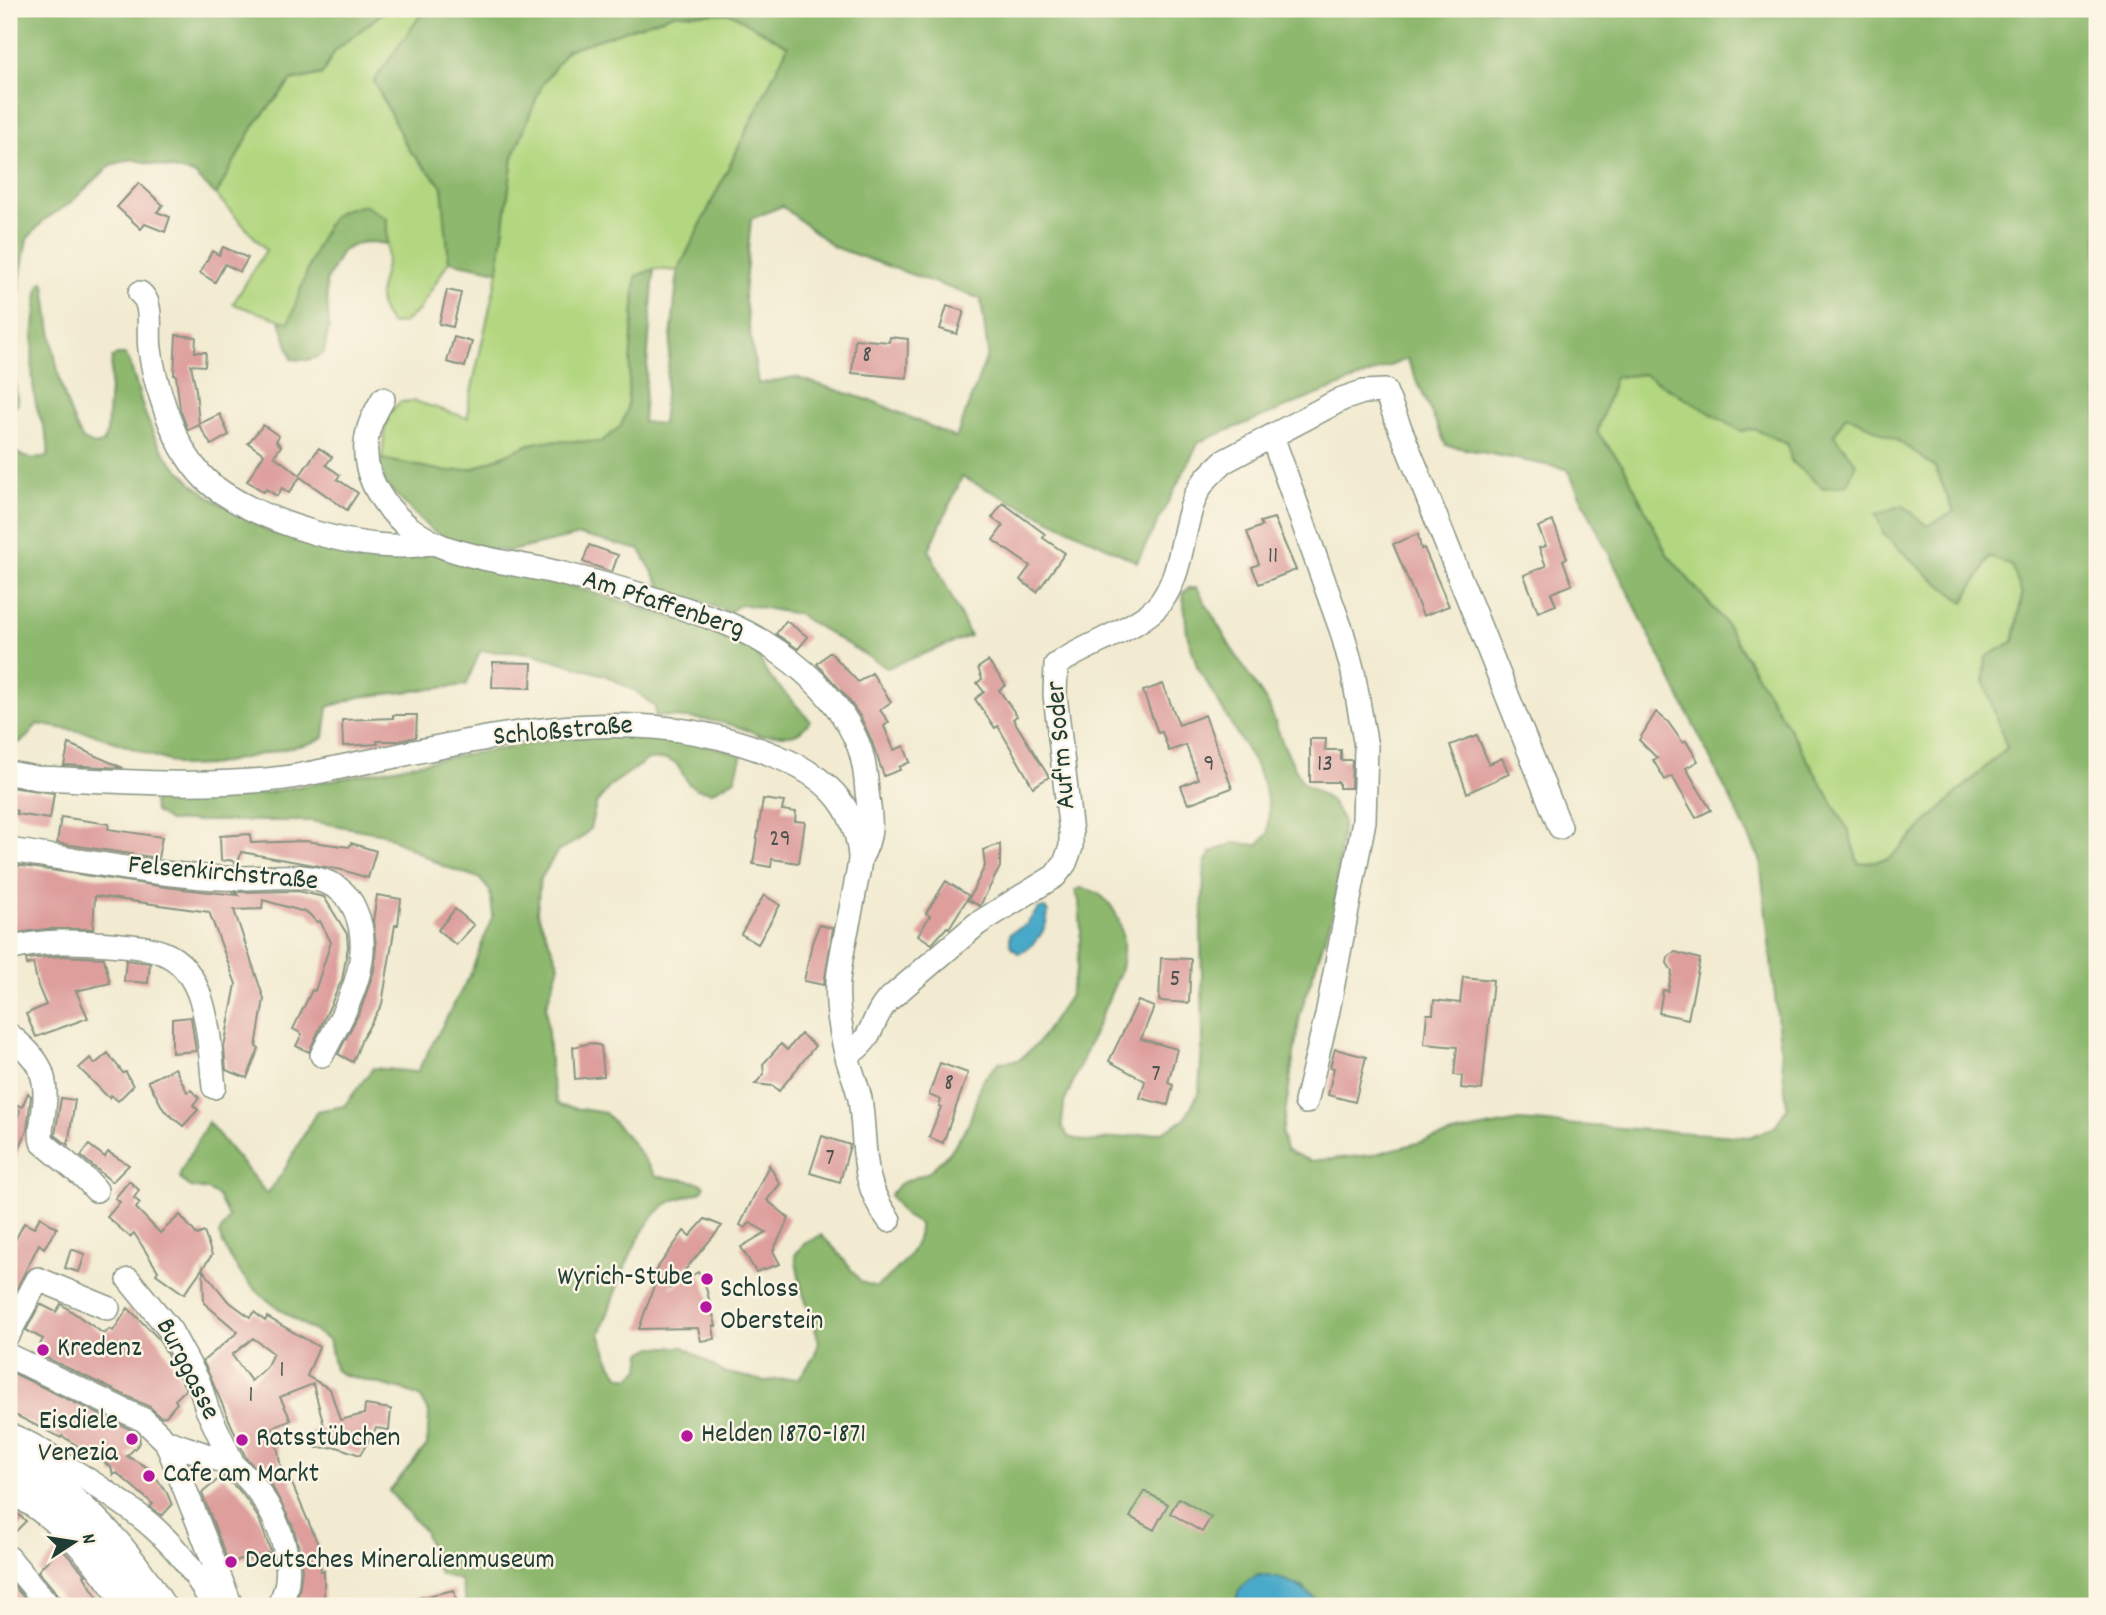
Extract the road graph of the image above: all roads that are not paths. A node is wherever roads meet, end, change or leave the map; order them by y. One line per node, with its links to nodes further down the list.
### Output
1 (140, 293): 4 (street, Am Pfaffenberg)
2 (383, 399): 4 (street, Am Pfaffenberg)
3 (1272, 436): 6 (street, Auf'm Soder); 12 (street, Auf'm Soder); 14 (street)
4 (432, 542): 8 (street, Am Pfaffenberg)
5 (9, 773): 8 (street, Schloßstraße)
6 (1560, 827)
7 (9, 850): 11 (street, Felsenkirchstraße)
8 (860, 859): 12 (street, Schloßstraße)
9 (9, 949): 13 (street)
10 (9, 1035): 15 (street)
11 (322, 1055)
12 (847, 1055): 16 (street, Schloßstraße)
13 (214, 1087)
14 (1306, 1102)
15 (96, 1190)
16 (889, 1220)
17 (129, 1280): 24 (street, Burggasse)
18 (108, 1307): 19 (street)
19 (9, 1333)
20 (9, 1356): 22 (street)
21 (9, 1435): 30 (street)
22 (166, 1441): 24 (street); 31 (street)
23 (9, 1458): 29 (main road)
24 (234, 1466): 32 (street)
25 (9, 1487): 28 (main road)
26 (14, 1563): 27 (street)
27 (50, 1606)
28 (130, 1606)
29 (160, 1606)
30 (213, 1606)
31 (231, 1606)
32 (278, 1606)

